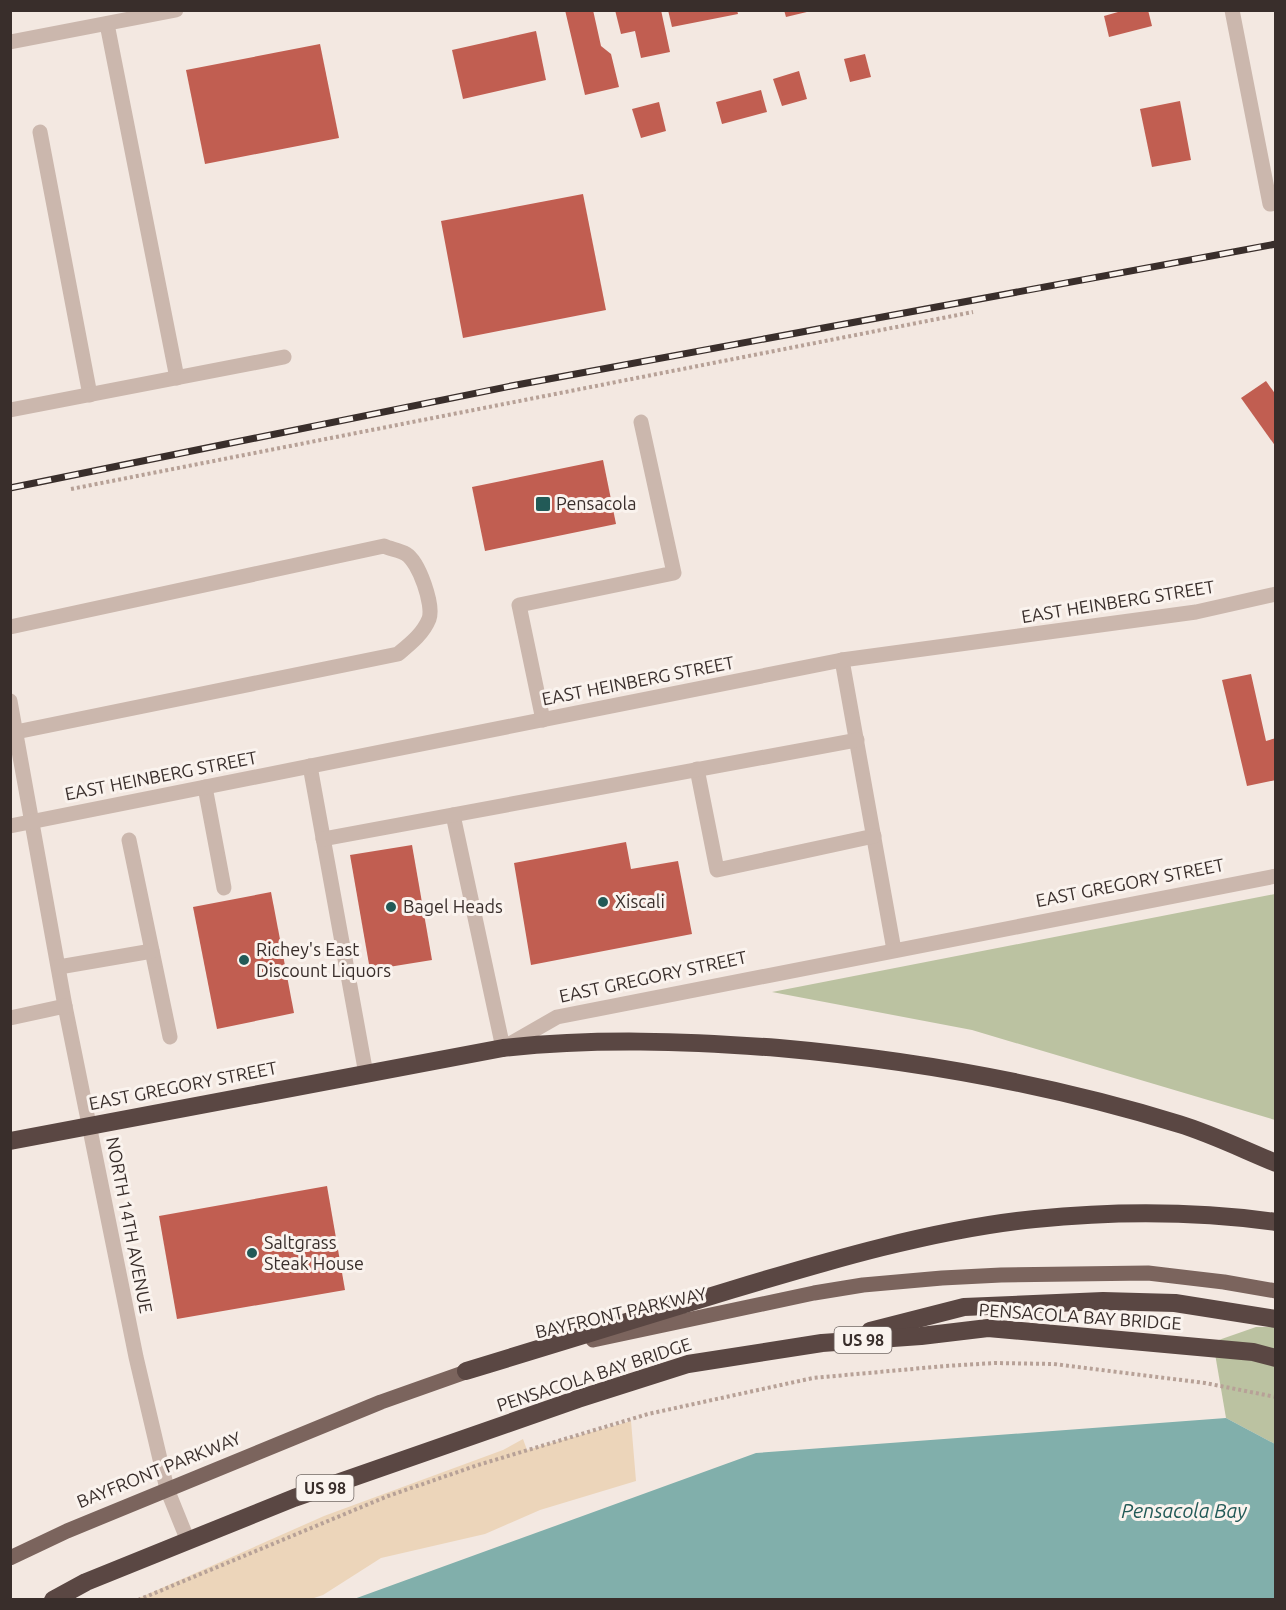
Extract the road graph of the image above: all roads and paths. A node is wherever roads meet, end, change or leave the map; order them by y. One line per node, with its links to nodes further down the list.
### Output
1 (176, 10): 3 (street)
2 (1232, 10): 6 (street)
3 (107, 24): 4 (street); 9 (street)
4 (10, 42)
5 (39, 132): 10 (street)
6 (1273, 204)
7 (973, 312): 13 (path)
8 (284, 357): 9 (street)
9 (177, 378): 10 (street)
10 (90, 395): 11 (street)
11 (10, 410)
12 (641, 422): 18 (street)
13 (71, 489)
14 (1275, 594): 16 (street, EAST HEINBERG STREET)
15 (10, 627): 19 (street)
16 (842, 660): 18 (street, EAST HEINBERG STREET); 20 (street)
17 (10, 701): 19 (street, NORTH 14TH AVENUE)
18 (543, 720): 21 (street, EAST HEINBERG STREET)
19 (16, 732): 25 (street, NORTH 14TH AVENUE)
20 (857, 740): 22 (street); 27 (street)
21 (310, 766): 23 (street, EAST HEINBERG STREET); 28 (street)
22 (697, 770): 24 (street); 27 (street)
23 (205, 787): 25 (street, EAST HEINBERG STREET); 31 (street)
24 (453, 815): 28 (street); 38 (street)
25 (33, 821): 26 (street, EAST HEINBERG STREET); 34 (street, NORTH 14TH AVENUE)
26 (10, 826)
27 (874, 836): 32 (street)
28 (323, 839): 39 (street)
29 (129, 840): 33 (street)
30 (1275, 876): 32 (street, EAST GREGORY STREET)
31 (224, 888)
32 (894, 950): 38 (street, EAST GREGORY STREET)
33 (152, 951): 34 (street); 37 (street)
34 (59, 967): 35 (street, NORTH 14TH AVENUE)
35 (65, 1006): 36 (street); 40 (street, NORTH 14TH AVENUE)
36 (10, 1018)
37 (170, 1037)
38 (503, 1048): 39 (highway, EAST GREGORY STREET); 42 (highway)
39 (366, 1074): 40 (highway, EAST GREGORY STREET)
40 (90, 1125): 41 (highway, EAST GREGORY STREET); 50 (street, NORTH 14TH AVENUE)
41 (10, 1141)
42 (1275, 1163)
43 (1275, 1222): 48 (highway)
44 (1275, 1291): 48 (main road, BAYFRONT PARKWAY)
45 (1275, 1319): 46 (highway)
46 (822, 1343): 47 (highway, PENSACOLA BAY BRIDGE / US 98); 51 (highway, PENSACOLA BAY BRIDGE / US 98)
47 (1275, 1358)
48 (466, 1371): 50 (main road, BAYFRONT PARKWAY)
49 (1275, 1397): 54 (path)
50 (167, 1489): 51 (street, NORTH 14TH AVENUE); 52 (main road, BAYFRONT PARKWAY)
51 (188, 1540): 53 (highway, US 98)
52 (10, 1558)
53 (53, 1599)
54 (138, 1599)

